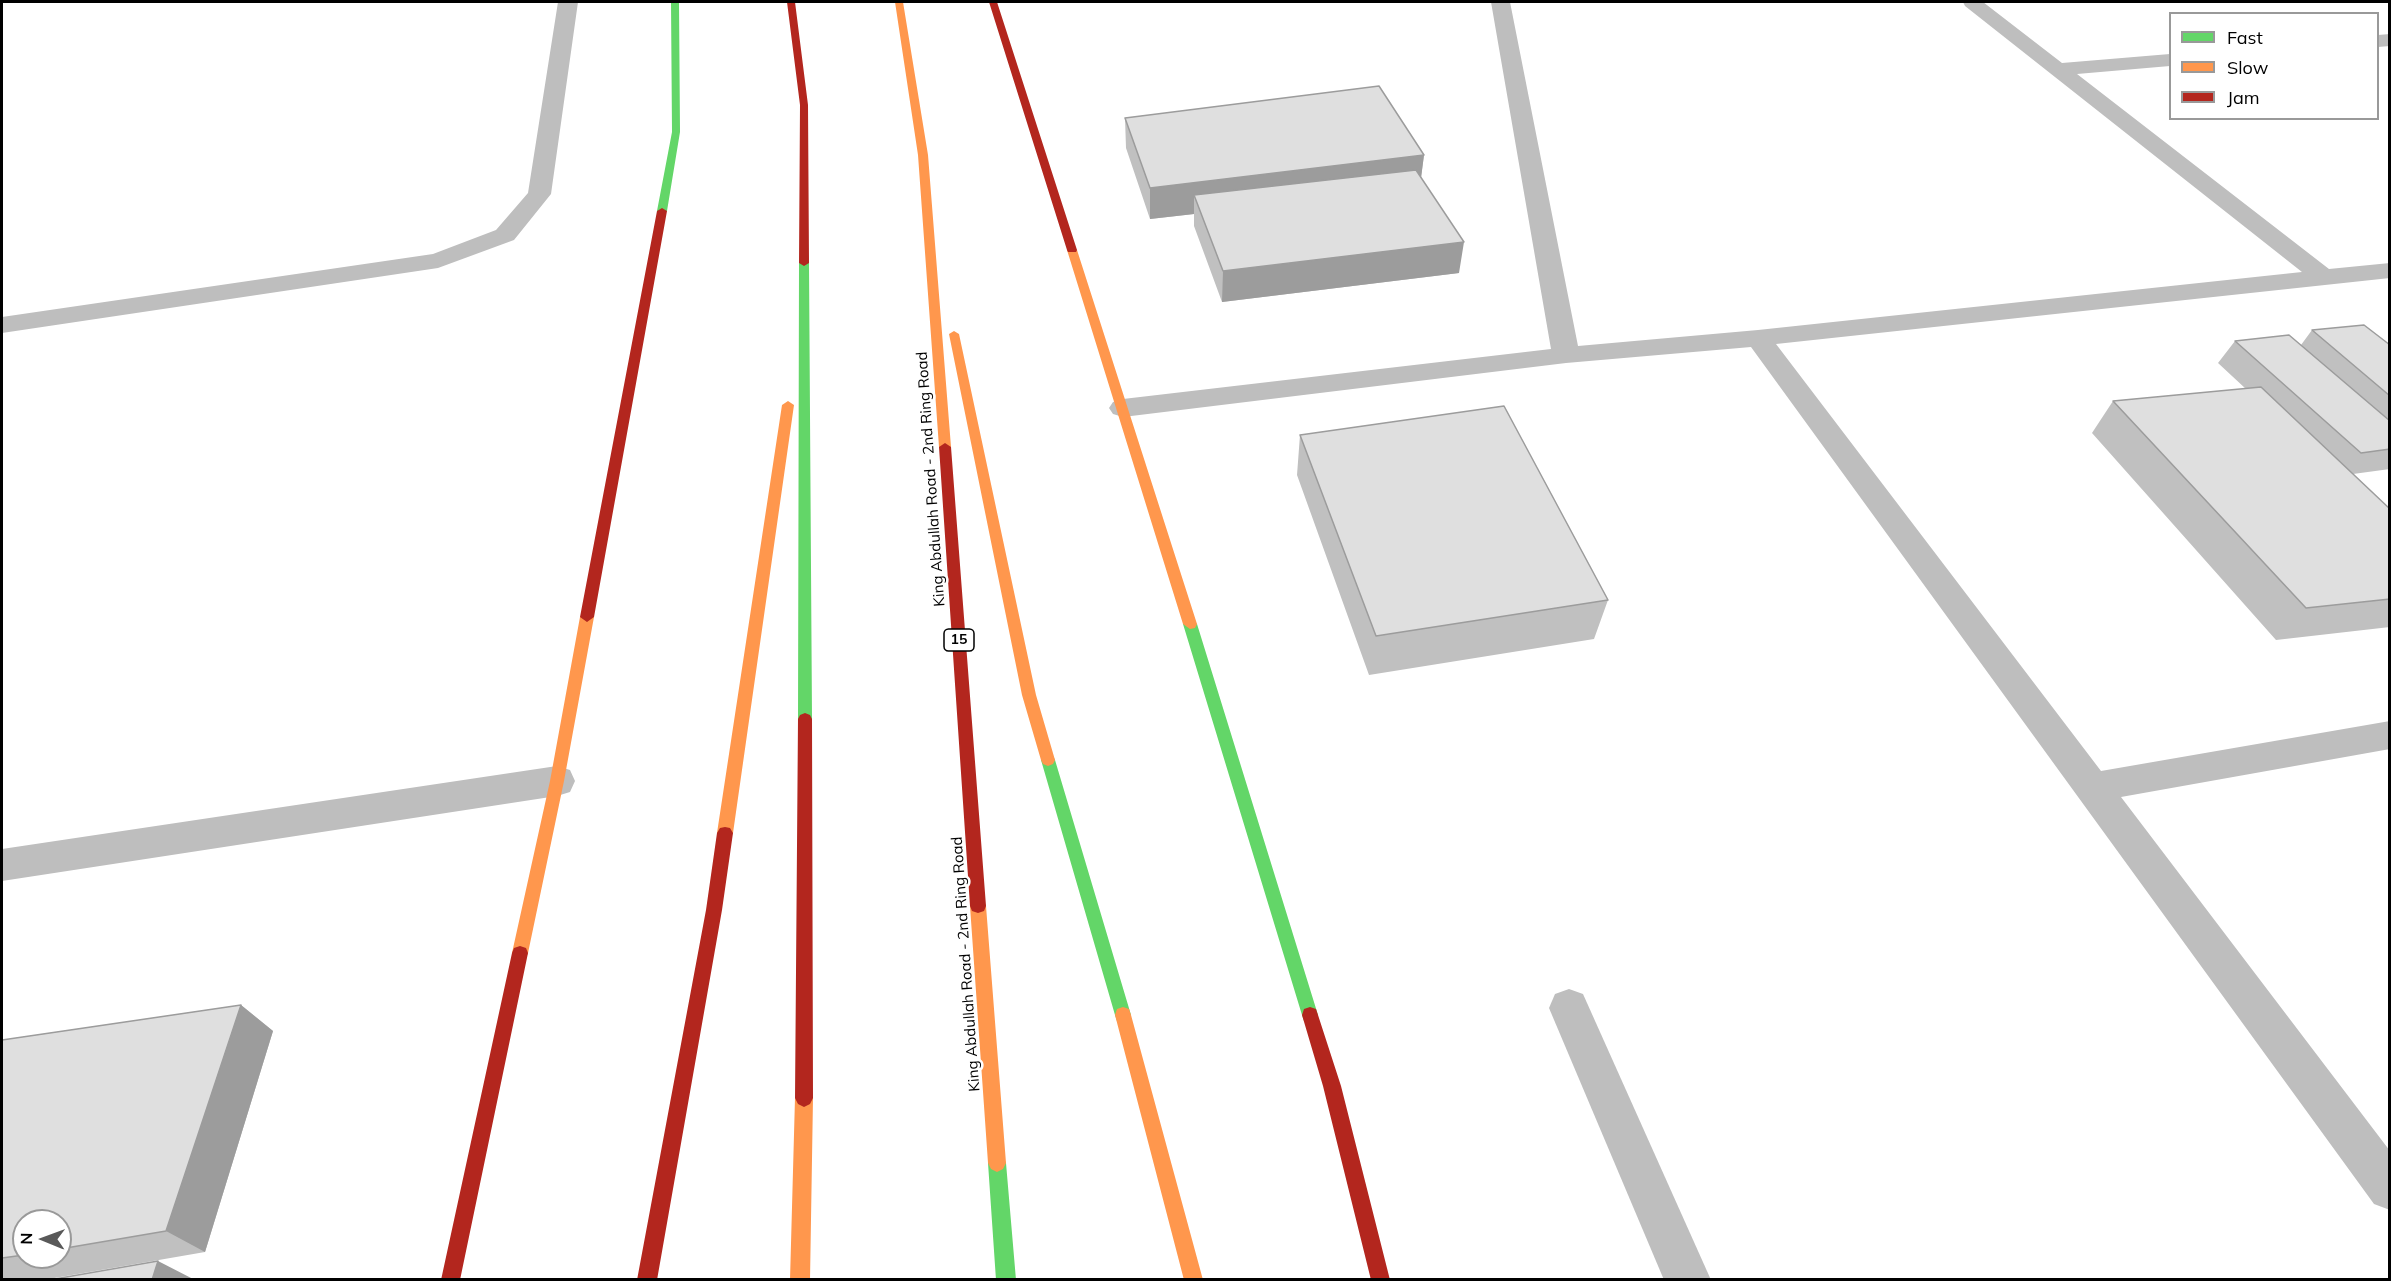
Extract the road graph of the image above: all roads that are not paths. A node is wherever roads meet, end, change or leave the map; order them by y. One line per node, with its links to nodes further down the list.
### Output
1 (568, 2): 14 (street)
2 (675, 2): 19 (main road)
3 (791, 2): 13 (main road)
4 (899, 2): 10 (main road, King Abdullah Road - 2nd Ring Road / 15)
5 (993, 2): 17 (main road)
6 (1500, 2): 16 (street)
7 (1972, 2): 9 (street)
8 (2169, 60): 9 (street)
9 (2059, 69): 12 (street)
10 (927, 206): 27 (main road, King Abdullah Road - 2nd Ring Road / 15); 28 (main road)
11 (2390, 270): 12 (street)
12 (2324, 277): 15 (street)
13 (804, 294): 25 (main road); 26 (main road)
14 (2, 325)
15 (1758, 338): 16 (street); 20 (street)
16 (1566, 355): 17 (street)
17 (1123, 408): 29 (main road)
18 (2390, 735): 20 (street)
19 (557, 781): 21 (street); 24 (main road)
20 (2092, 787): 23 (street)
21 (2, 865)
22 (1569, 1008): 30 (street)
23 (2390, 1188)
24 (450, 1280)
25 (647, 1280)
26 (800, 1280)
27 (1006, 1280)
28 (1194, 1280)
29 (1382, 1280)
30 (1688, 1280)

